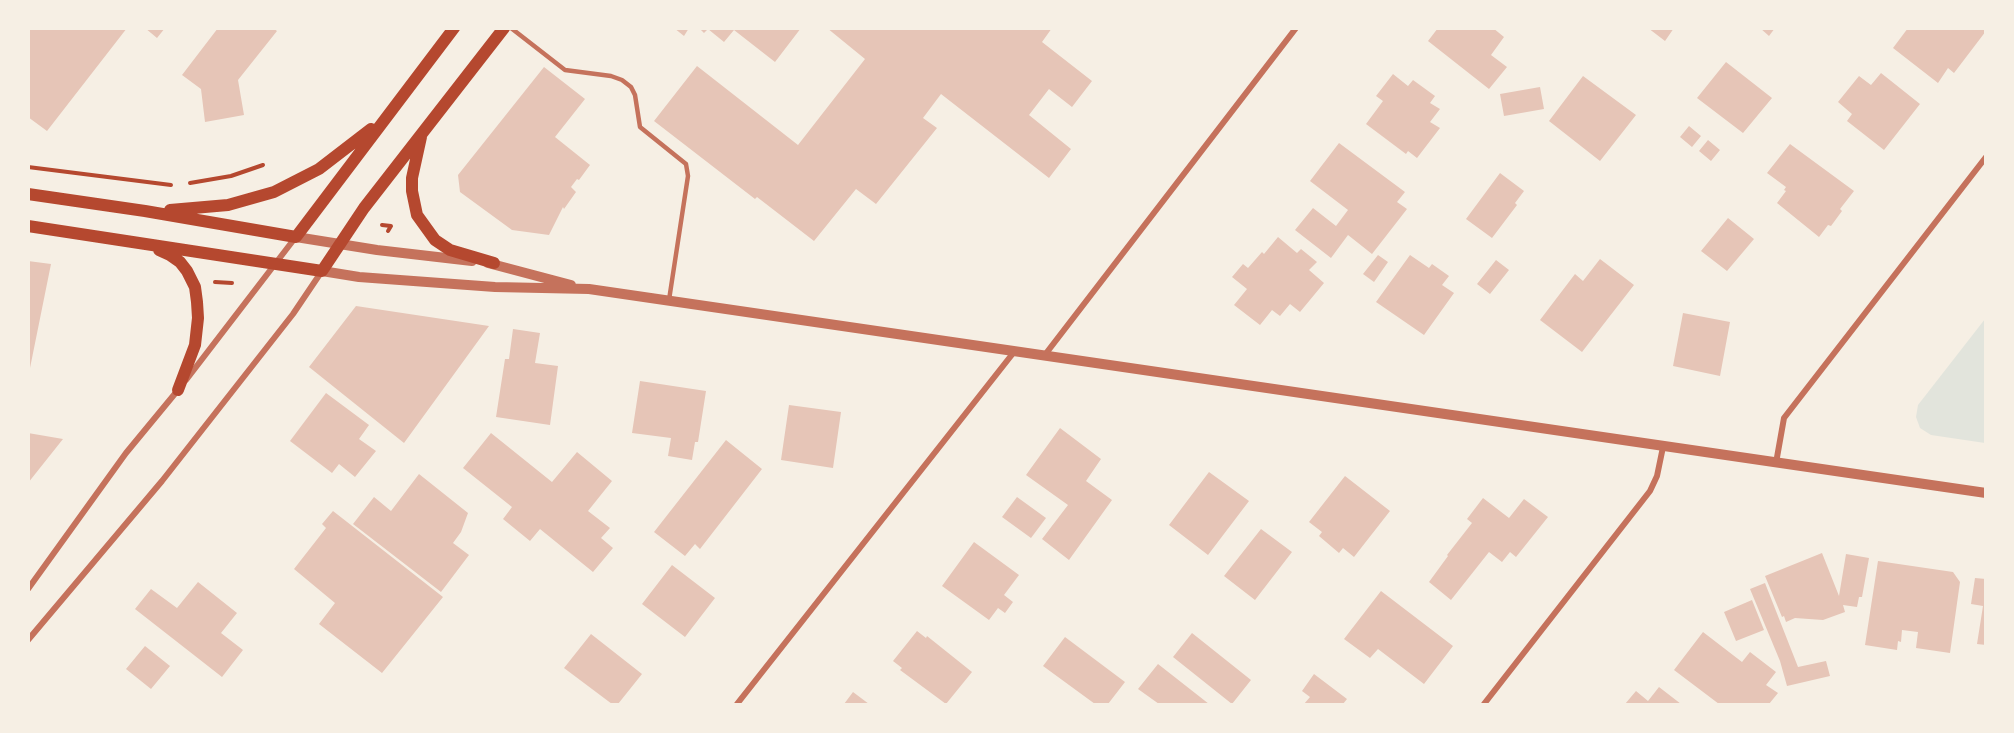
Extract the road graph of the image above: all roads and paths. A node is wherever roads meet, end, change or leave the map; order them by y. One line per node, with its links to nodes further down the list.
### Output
1 (454, 28): 5 (main road)
2 (504, 28): 6 (main road)
3 (512, 28): 24 (lane)
4 (1296, 28): 26 (street)
5 (387, 116): 13 (main road); 15 (main road)
6 (423, 130): 17 (main road); 18 (main road)
7 (1986, 157): 29 (street)
8 (263, 165): 10 (path)
9 (28, 167): 11 (path)
10 (186, 183)
11 (175, 185)
12 (28, 194): 13 (main road)
13 (145, 211): 15 (main road)
14 (28, 226): 16 (main road)
15 (296, 237): 17 (street); 19 (street)
16 (142, 243): 19 (main road); 27 (main road)
17 (339, 244): 18 (street); 20 (main road)
18 (494, 263): 23 (street)
19 (275, 264): 20 (main road); 27 (street)
20 (321, 272): 23 (street); 32 (street)
21 (214, 282): 22 (path)
22 (238, 283)
23 (589, 290): 24 (street)
24 (669, 301): 25 (street)
25 (1014, 352): 26 (street); 33 (street)
26 (1043, 357): 28 (street)
27 (178, 390): 31 (street)
28 (1663, 447): 29 (street); 34 (street)
29 (1776, 463): 30 (street)
30 (1986, 493)
31 (28, 588)
32 (28, 640)
33 (737, 705)
34 (1484, 705)

